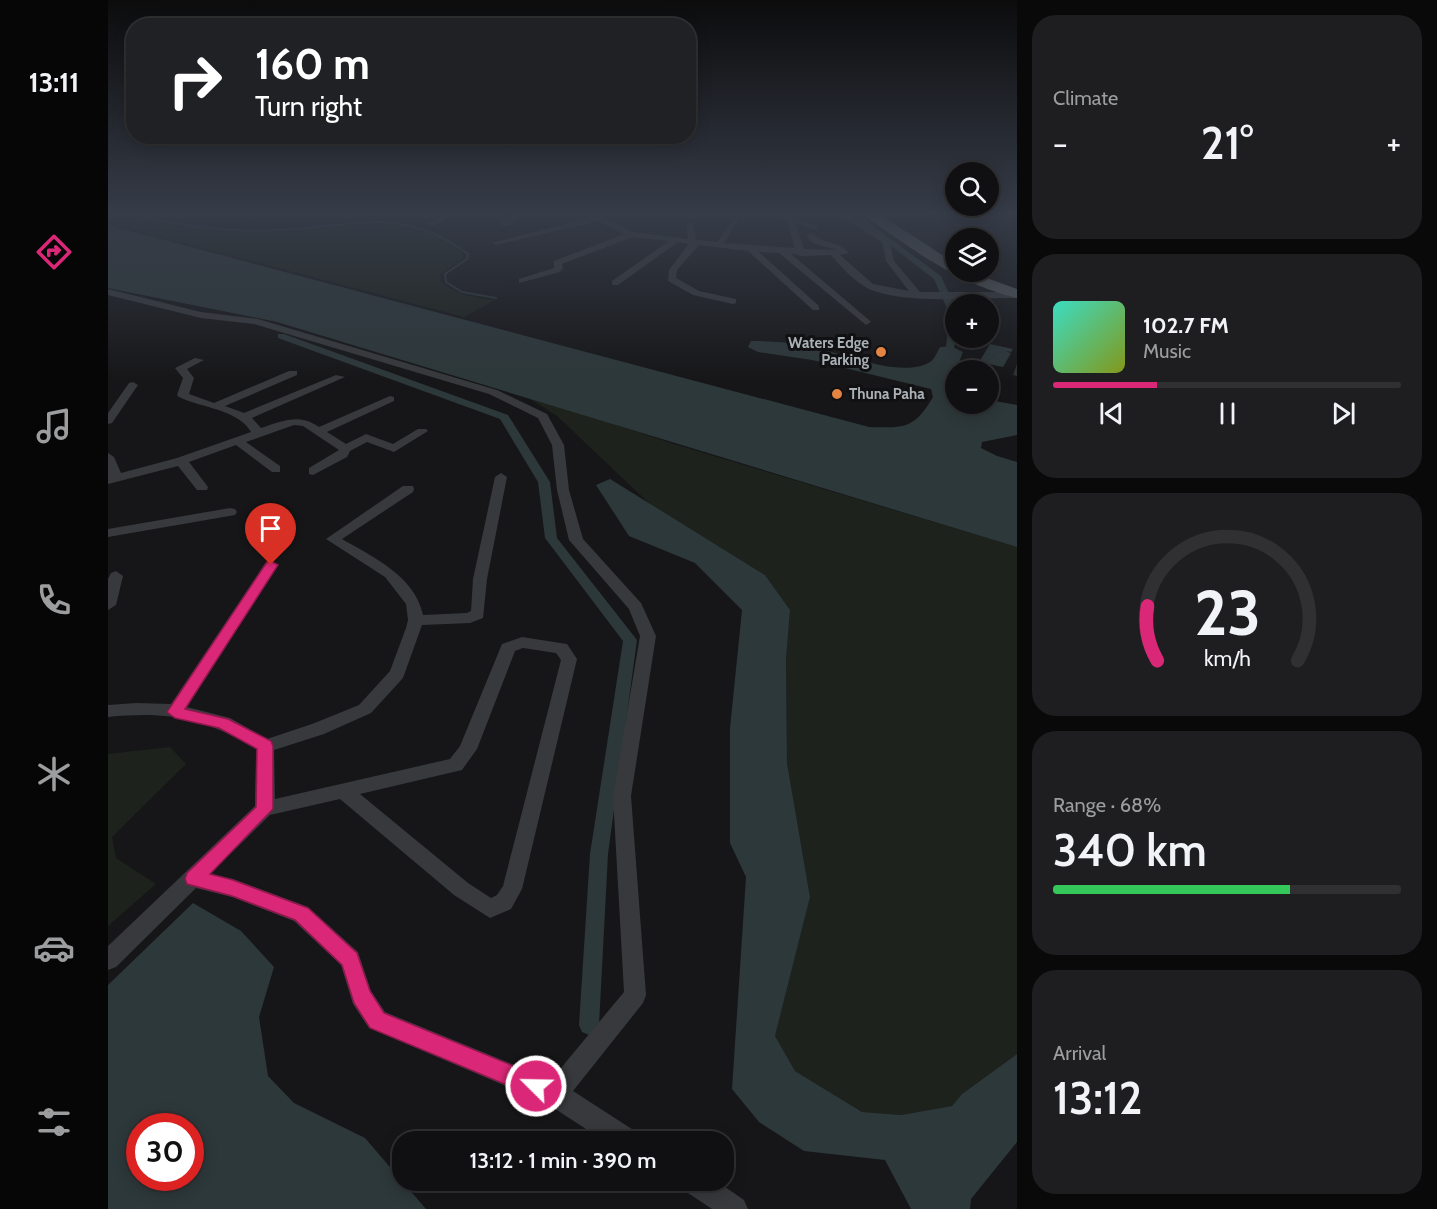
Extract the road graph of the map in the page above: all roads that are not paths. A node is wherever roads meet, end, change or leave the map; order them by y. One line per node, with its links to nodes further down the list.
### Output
1 (558, 268): 9 (street)
2 (636, 268): 11 (street)
3 (674, 268): 18 (street)
4 (772, 268): 19 (street)
5 (802, 268): 20 (street)
6 (849, 268): 14 (street)
7 (896, 268): 14 (street)
8 (950, 268): 12 (main road)
9 (522, 281)
10 (987, 282): 15 (main road)
11 (615, 283)
12 (985, 285): 15 (main road); 17 (street)
13 (108, 292): 55 (street)
14 (916, 293): 16 (street)
15 (1017, 293): 17 (street)
16 (945, 294)
17 (956, 294)
18 (733, 301)
19 (816, 308)
20 (866, 322)
21 (199, 360): 26 (street)
22 (293, 373): 26 (street)
23 (340, 377): 27 (street)
24 (133, 385): 28 (street)
25 (390, 399): 29 (street)
26 (216, 406): 27 (street)
27 (243, 418): 31 (street)
28 (108, 421)
29 (319, 430): 31 (street); 33 (street)
30 (422, 431): 33 (street)
31 (258, 433): 32 (street)
32 (239, 442): 35 (street); 36 (street)
33 (345, 449): 37 (street)
34 (108, 457): 39 (street)
35 (181, 461): 39 (street); 40 (street)
36 (276, 469)
37 (313, 471)
38 (501, 477): 47 (street)
39 (113, 479)
40 (202, 488)
41 (408, 489): 47 (street)
42 (230, 512): 43 (street)
43 (108, 533)
44 (271, 565): 49 (street)
45 (116, 576): 46 (street)
46 (108, 605)
47 (416, 620): 50 (street)
48 (108, 711): 49 (street)
49 (175, 712): 50 (street)
50 (265, 746): 52 (street)
51 (343, 792): 51 (street); 52 (street)
52 (264, 809): 53 (street)
53 (194, 879): 54 (street); 55 (street)
54 (108, 960)
55 (555, 1094): 56 (street)
56 (613, 1131)
57 (708, 1191): 58 (street)
58 (735, 1209)

